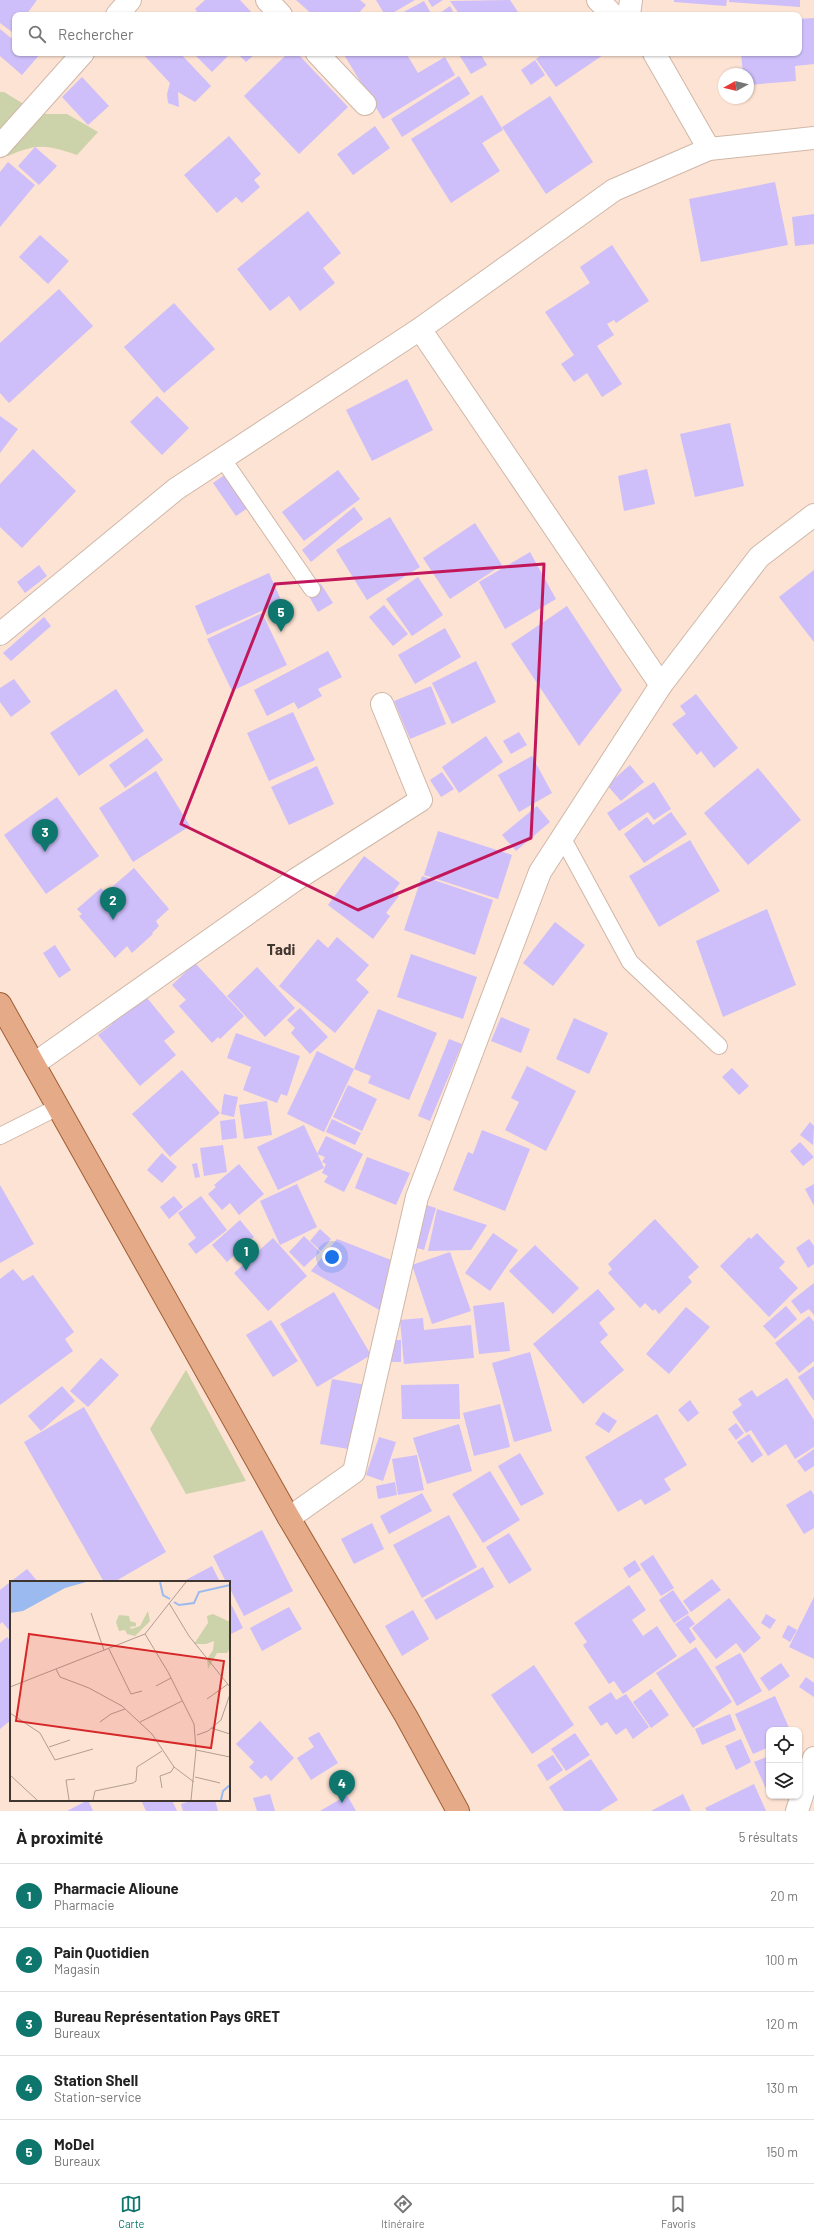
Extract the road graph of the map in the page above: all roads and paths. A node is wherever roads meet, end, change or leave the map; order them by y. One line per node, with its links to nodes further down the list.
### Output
1 (130, 0): 5 (street)
2 (267, 0): 6 (street)
3 (598, 0): 7 (street)
4 (631, 0): 8 (street)
5 (120, 12)
6 (279, 12)
7 (611, 12)
8 (629, 12)
9 (80, 56): 14 (street)
10 (320, 56): 12 (street)
11 (656, 56): 15 (street)
12 (365, 104)
13 (814, 138): 15 (street)
14 (0, 146)
15 (709, 149): 16 (street)
16 (420, 329): 17 (street); 21 (street)
17 (222, 458): 19 (lane); 20 (street)
18 (814, 515): 21 (street)
19 (312, 588)
20 (0, 634)
21 (661, 685): 23 (street)
22 (382, 704): 26 (street)
23 (562, 837): 25 (lane); 29 (street)
24 (0, 1004): 26 (main road)
25 (719, 1046)
26 (34, 1064): 27 (main road)
27 (58, 1107): 28 (lane); 29 (main road)
28 (0, 1136)
29 (289, 1518): 31 (main road)
30 (814, 1758): 32 (street)
31 (458, 1811)
32 (797, 1811)

